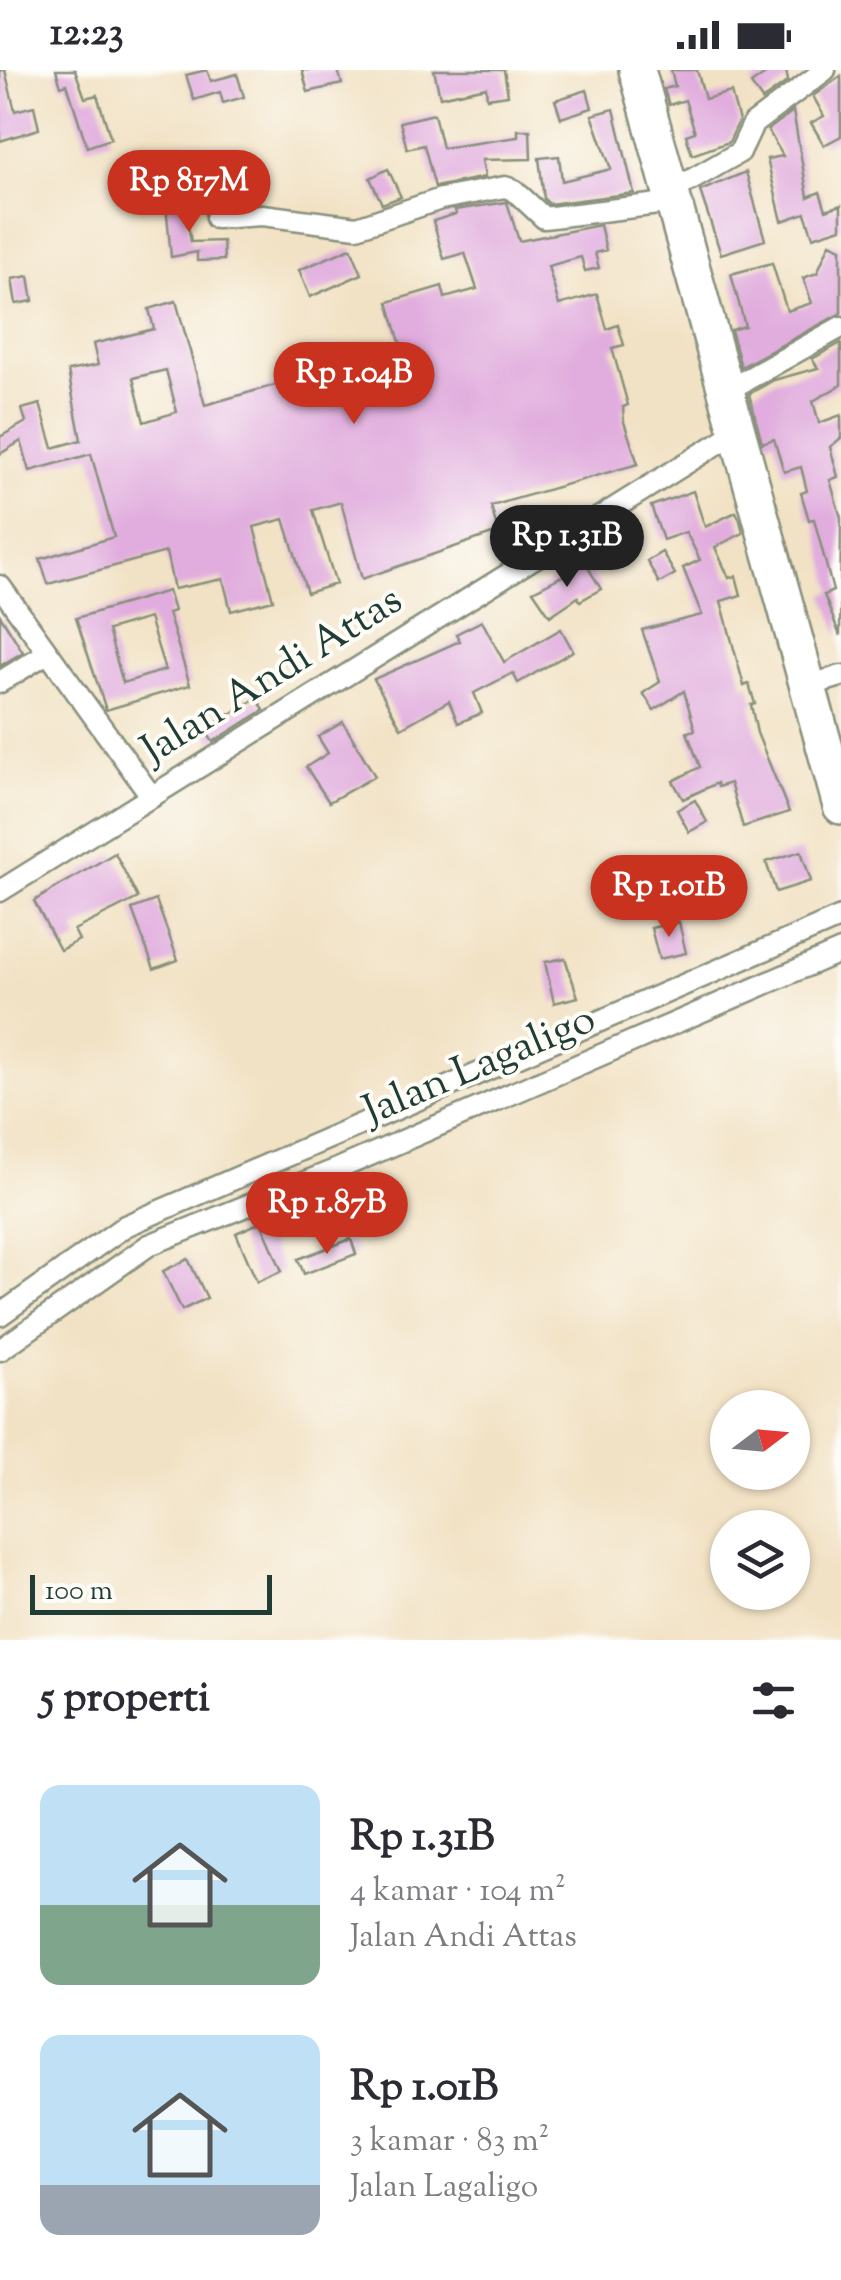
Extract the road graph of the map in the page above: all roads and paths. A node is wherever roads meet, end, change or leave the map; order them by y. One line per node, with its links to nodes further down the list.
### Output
1 (637, 70): 3 (highway)
2 (825, 70): 3 (street)
3 (674, 196): 4 (street); 6 (highway)
4 (216, 218)
5 (841, 326): 6 (street)
6 (728, 390): 7 (highway)
7 (738, 432): 10 (highway); 12 (street, Jalan Andi Attas)
8 (0, 586): 9 (street)
9 (47, 653): 11 (street); 12 (street)
10 (824, 681): 13 (highway)
11 (0, 682)
12 (152, 797): 14 (street, Jalan Andi Attas)
13 (841, 806)
14 (0, 891)
15 (841, 917): 17 (street, Jalan Lagaligo)
16 (841, 951): 18 (street, Jalan Lagaligo)
17 (0, 1315)
18 (0, 1350)

